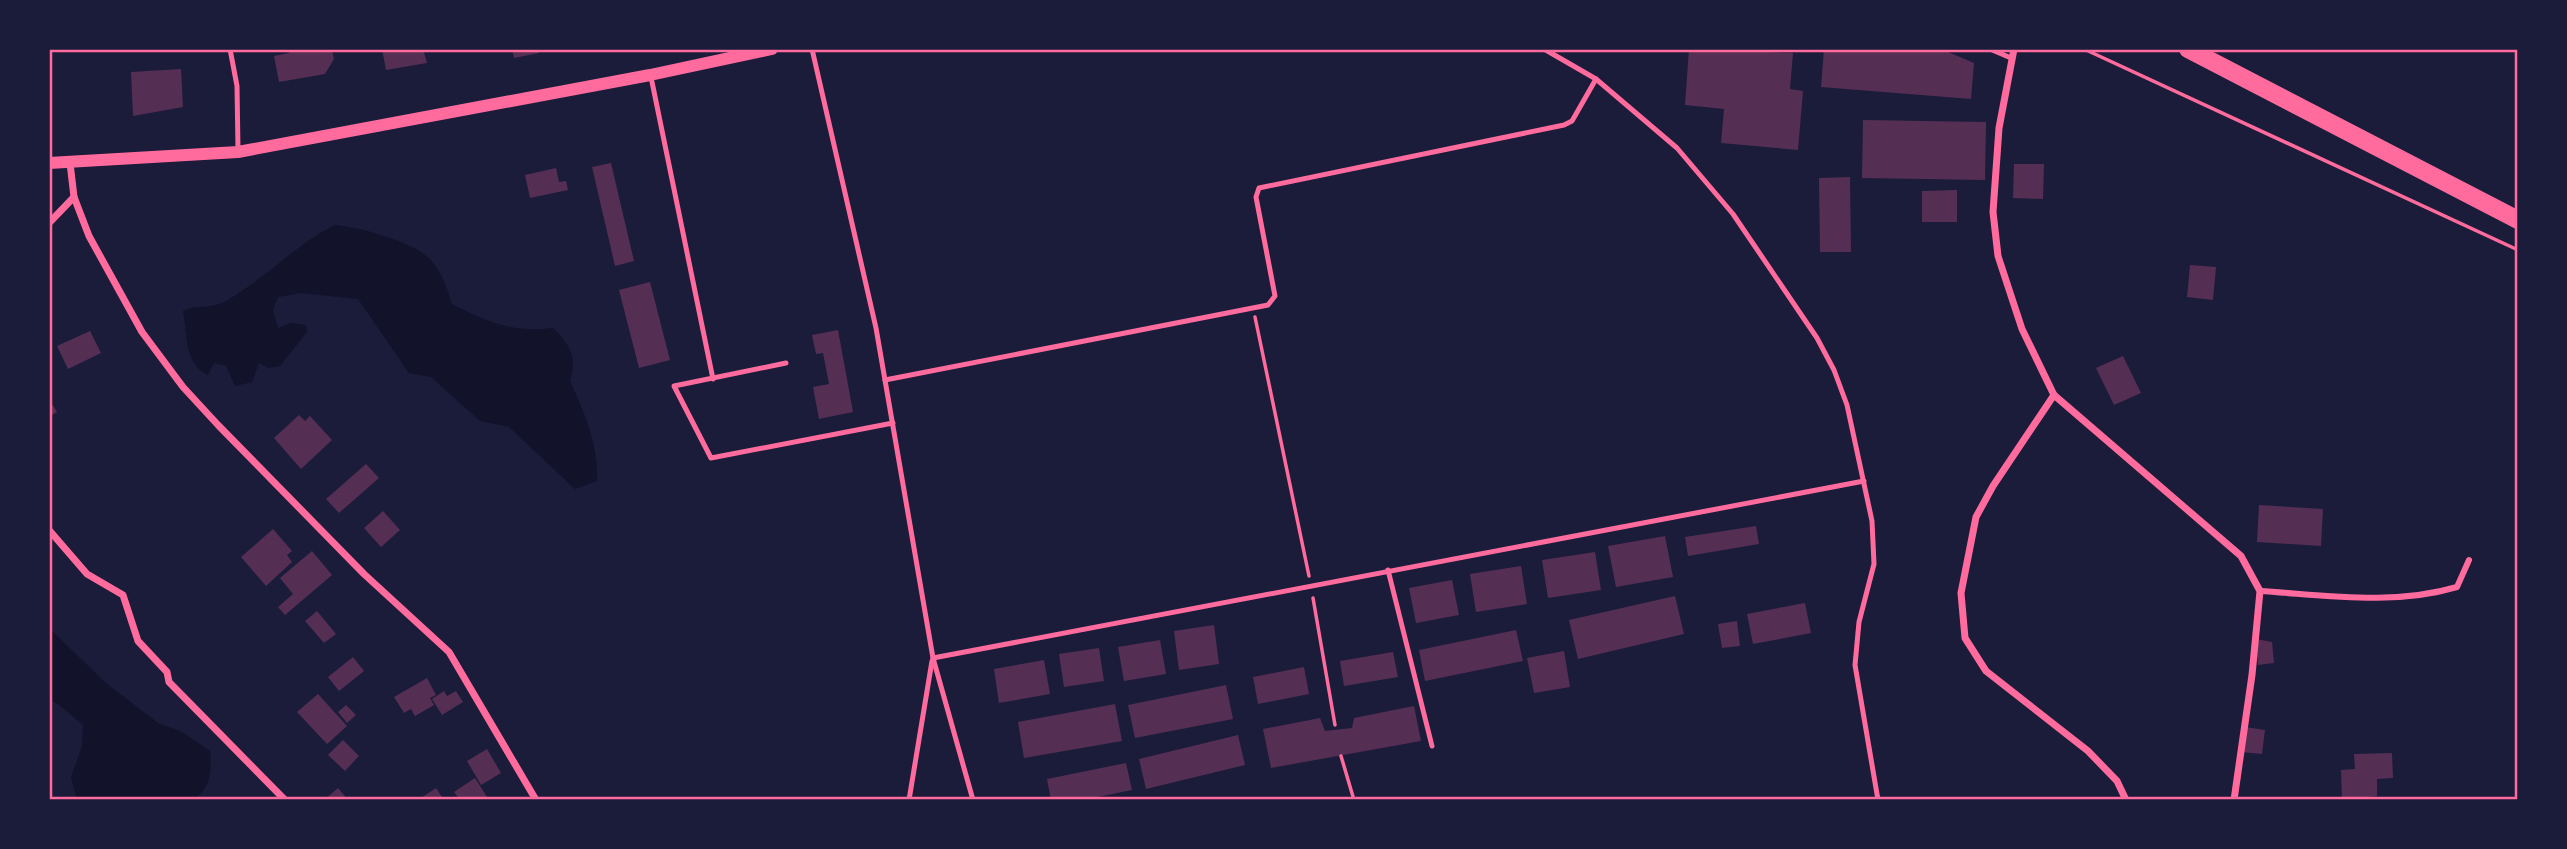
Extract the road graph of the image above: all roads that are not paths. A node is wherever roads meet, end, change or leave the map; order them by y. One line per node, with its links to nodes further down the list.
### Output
1 (230, 49): 11 (lane)
2 (772, 49): 9 (street)
3 (813, 49): 19 (lane)
4 (1544, 49): 10 (lane)
5 (1990, 49): 8 (lane)
6 (2014, 49): 8 (street)
7 (2188, 49): 15 (main road)
8 (2011, 58): 20 (street)
9 (650, 75): 11 (street); 18 (lane)
10 (1596, 79): 19 (lane); 22 (lane)
11 (238, 152): 13 (street)
12 (49, 163): 13 (street)
13 (70, 163): 14 (street)
14 (74, 197): 16 (street); 30 (street)
15 (2518, 220)
16 (49, 223)
17 (786, 363): 18 (lane)
18 (713, 379): 21 (lane)
19 (885, 380): 21 (lane)
20 (2054, 395): 26 (street); 34 (street)
21 (892, 422): 27 (lane)
22 (1864, 481): 25 (lane); 33 (lane)
23 (49, 530): 29 (street)
24 (2469, 560): 26 (street)
25 (1388, 570): 27 (lane); 28 (lane)
26 (2260, 591): 35 (street)
27 (933, 658): 31 (lane); 32 (lane)
28 (1432, 746)
29 (285, 800)
30 (536, 800)
31 (909, 800)
32 (972, 800)
33 (1878, 800)
34 (2126, 800)
35 (2234, 800)

